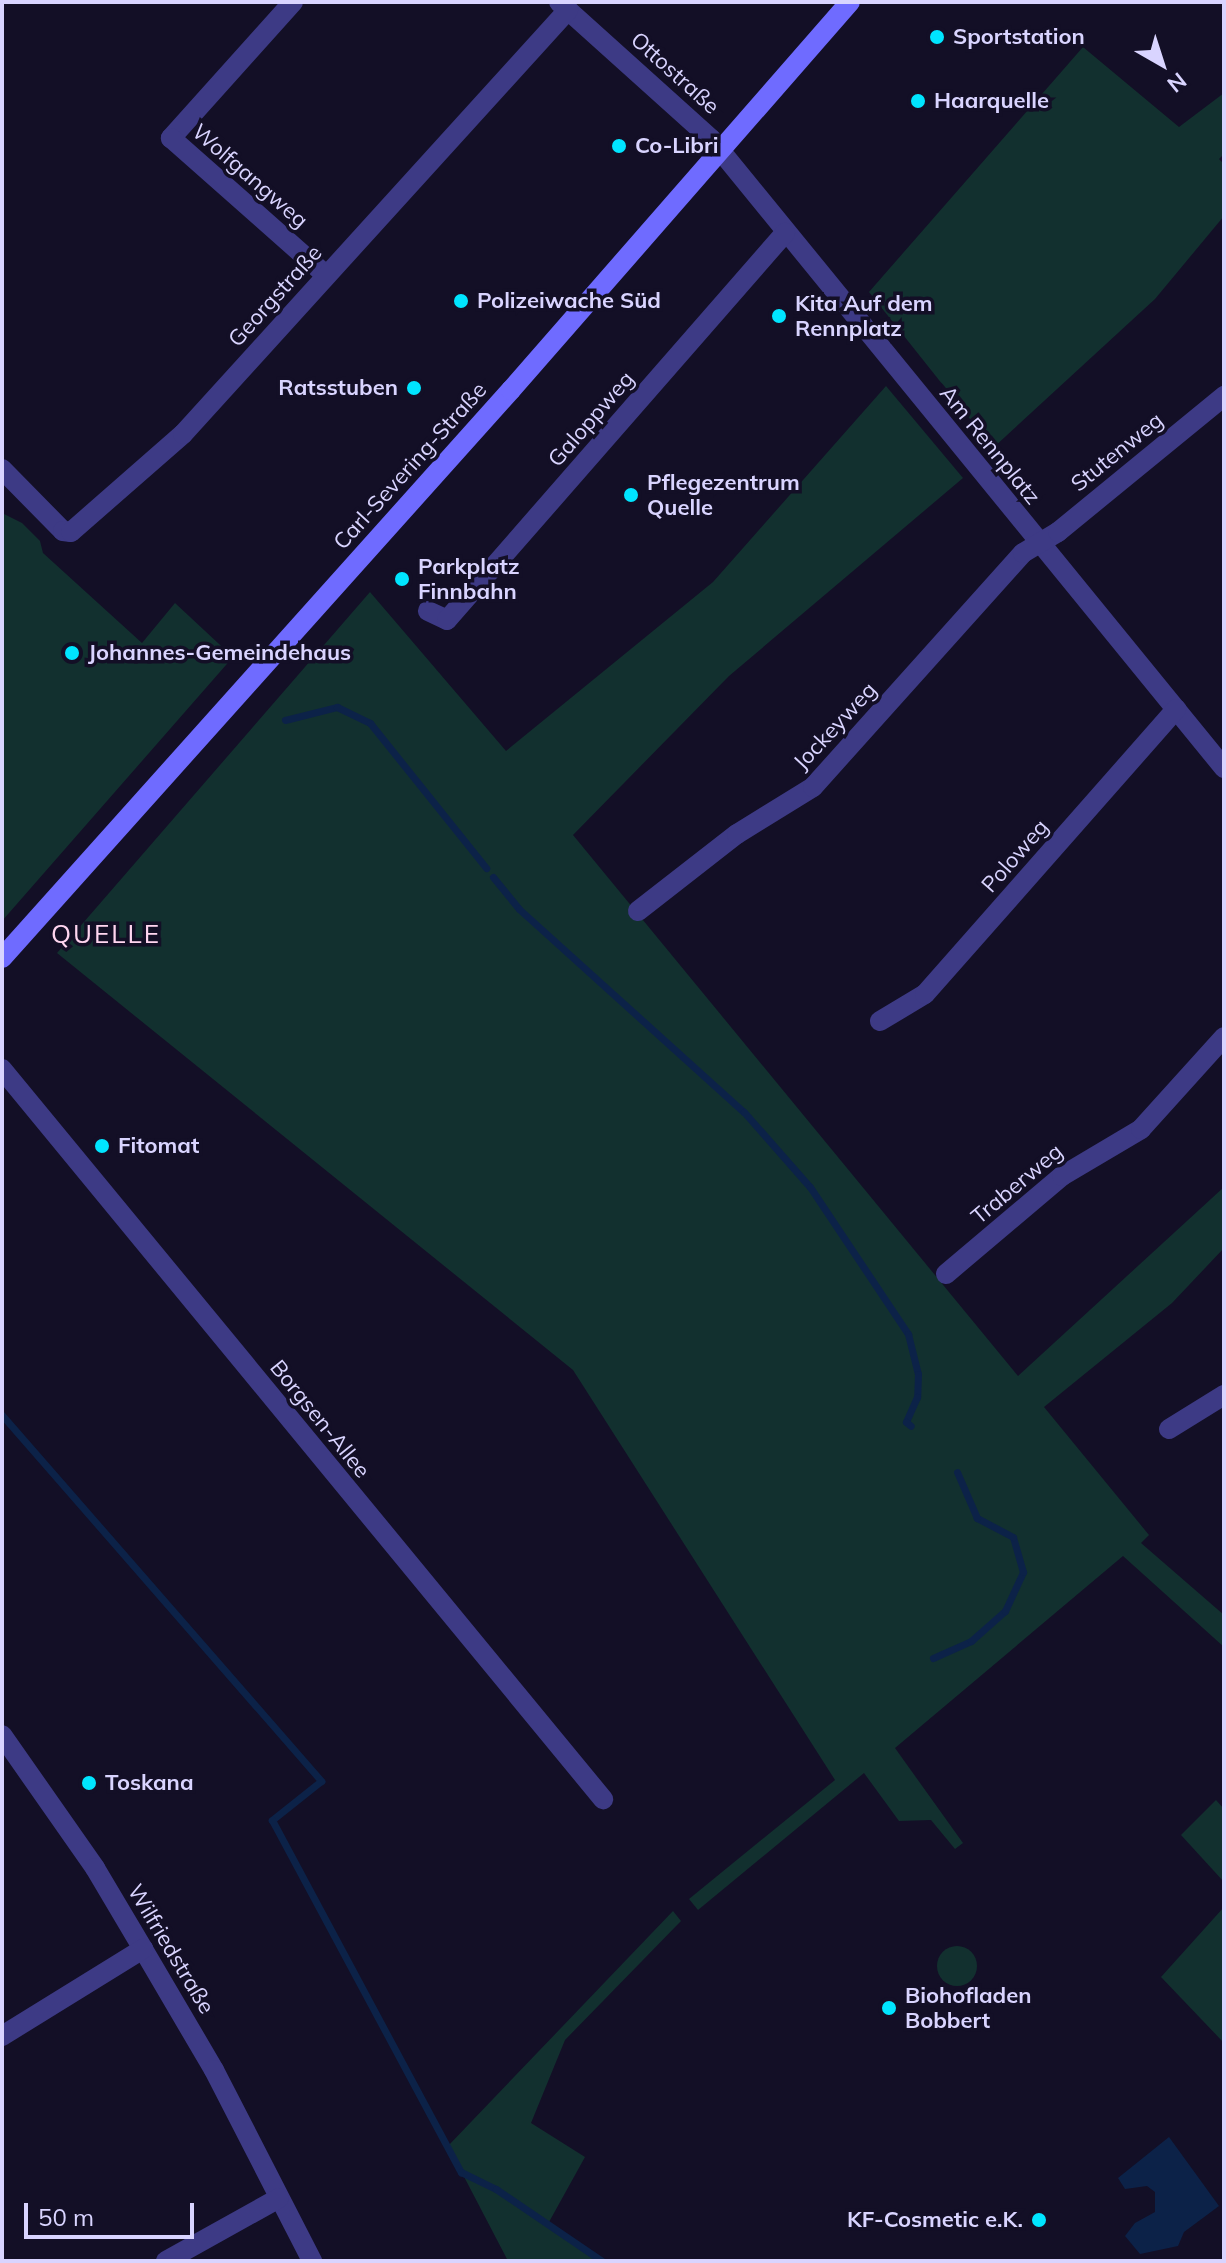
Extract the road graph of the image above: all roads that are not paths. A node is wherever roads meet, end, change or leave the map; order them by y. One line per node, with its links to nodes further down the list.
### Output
1 (293, 2): 6 (street, Wolfgangweg)
2 (850, 2): 4 (street, Carl-Severing-Straße)
3 (563, 6): 4 (street, Ottostraße); 6 (street, Georgstraße)
4 (720, 151): 5 (street, Am Rennplatz); 14 (street, Carl-Severing-Straße)
5 (785, 233): 9 (street, Am Rennplatz); 10 (street, Galoppweg)
6 (326, 275): 8 (street, Georgstraße)
7 (1224, 396): 9 (street, Stutenweg)
8 (2, 469)
9 (1039, 543): 11 (street, Am Rennplatz); 13 (street, Jockeyweg)
10 (428, 611)
11 (1176, 709): 12 (street, Am Rennplatz); 15 (street, Poloweg)
12 (1224, 768)
13 (638, 911)
14 (2, 958)
15 (880, 1021)
16 (1224, 1037): 18 (street, Traberweg)
17 (2, 1069): 22 (street, Borgsen-Allee)
18 (946, 1274)
19 (1224, 1395): 20 (street)
20 (1169, 1429)
21 (2, 1735): 23 (street, Wilfriedstraße)
22 (603, 1799)
23 (143, 1949): 24 (street); 25 (street, Wilfriedstraße)
24 (2, 2036)
25 (279, 2198): 26 (street); 27 (street, Wilfriedstraße)
26 (166, 2261)
27 (312, 2261)

